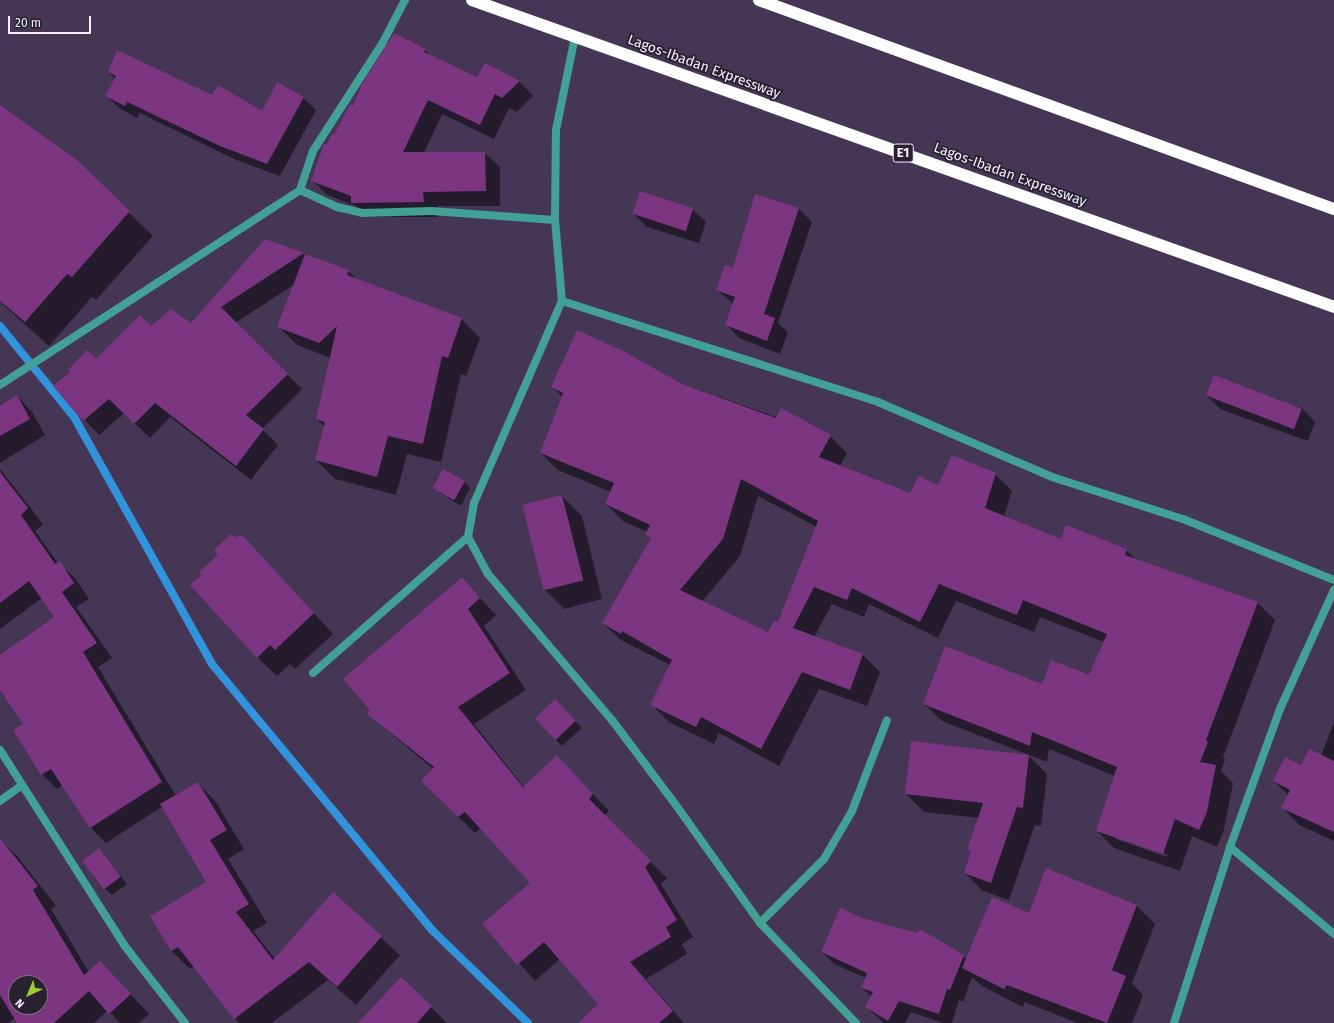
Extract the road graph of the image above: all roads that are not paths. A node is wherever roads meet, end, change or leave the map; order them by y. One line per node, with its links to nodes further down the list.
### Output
1 (405, 0): 5 (street)
2 (472, 0): 4 (highway, Lagos-Ibadan Expressway / E1)
3 (759, 0): 6 (highway)
4 (575, 37): 7 (street); 9 (highway, Lagos-Ibadan Expressway / E1)
5 (300, 190): 7 (street); 10 (street)
6 (1334, 209)
7 (555, 220): 8 (street)
8 (562, 301): 11 (street); 12 (street)
9 (1334, 306)
10 (0, 385)
11 (468, 537): 14 (street); 20 (street)
12 (1334, 580)
13 (1334, 590): 19 (street)
14 (313, 673)
15 (887, 720): 20 (street)
16 (0, 750): 17 (street)
17 (21, 786): 18 (street); 22 (street)
18 (0, 801)
19 (1230, 847): 21 (street); 24 (street)
20 (760, 922): 23 (street)
21 (1334, 934)
22 (185, 1023)
23 (856, 1023)
24 (1174, 1023)

